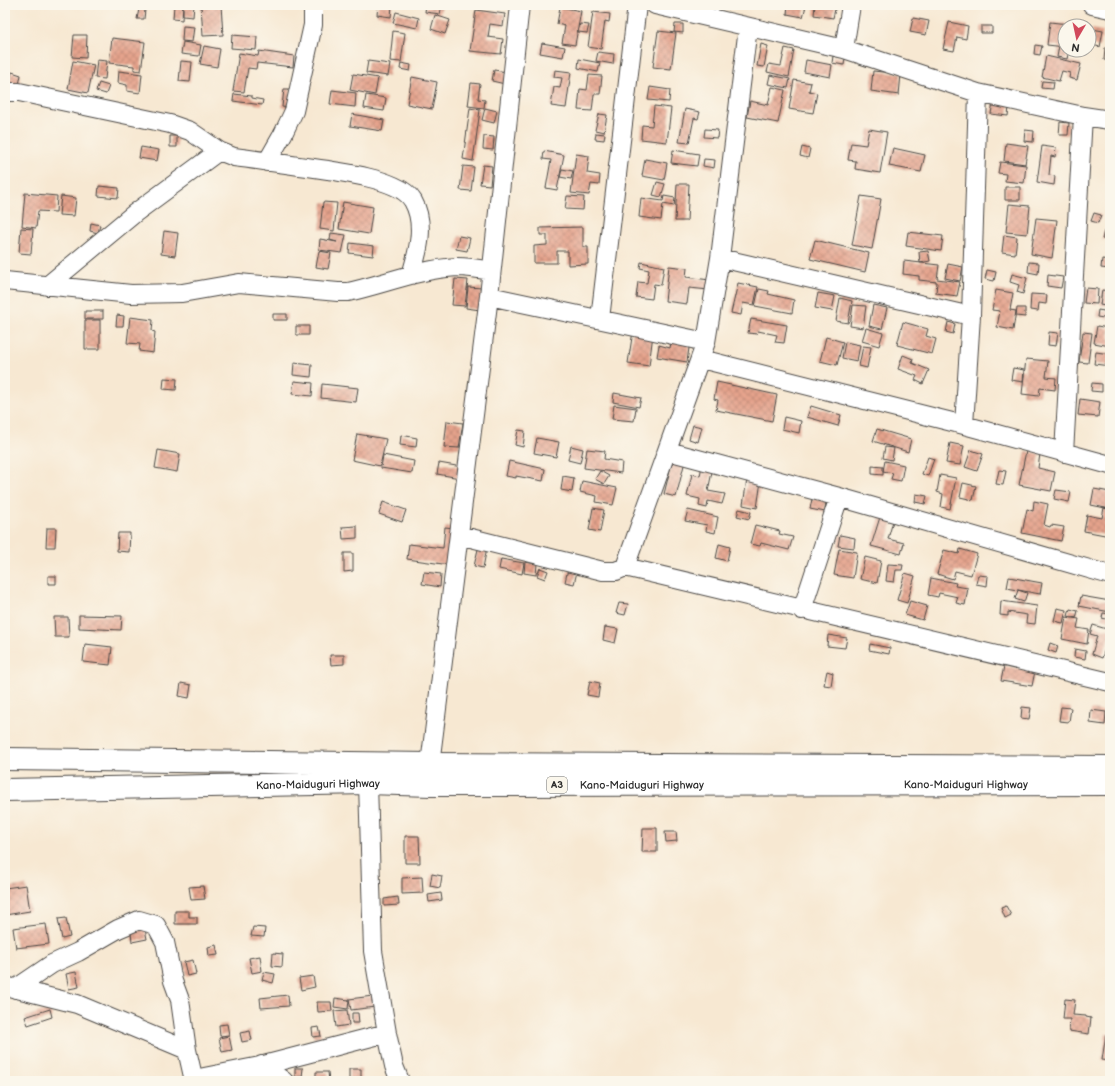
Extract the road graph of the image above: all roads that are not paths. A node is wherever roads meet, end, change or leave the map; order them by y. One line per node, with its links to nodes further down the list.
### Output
1 (313, 5): 15 (street)
2 (520, 5): 17 (street)
3 (637, 5): 23 (street)
4 (656, 5): 8 (street)
5 (851, 5): 9 (street)
6 (1092, 5): 7 (street)
7 (1110, 10)
8 (748, 27): 9 (street); 16 (street)
9 (844, 49): 11 (street)
10 (5, 92): 14 (street)
11 (978, 93): 12 (street); 22 (street)
12 (1083, 116): 13 (street); 27 (street)
13 (1110, 120)
14 (219, 151): 15 (street); 20 (street)
15 (267, 162): 18 (street)
16 (720, 258): 22 (street); 24 (street)
17 (491, 271): 18 (street); 21 (street)
18 (411, 275): 20 (street)
19 (5, 281): 20 (street)
20 (47, 286)
21 (489, 296): 23 (street); 30 (street)
22 (971, 316): 25 (street)
23 (600, 319): 24 (street)
24 (704, 350): 25 (street); 26 (street)
25 (964, 425): 27 (street)
26 (668, 451): 29 (street); 31 (street)
27 (1064, 453): 28 (street)
28 (1110, 465)
29 (839, 497): 32 (street); 33 (street)
30 (459, 535): 31 (street); 37 (street)
31 (625, 567): 33 (street)
32 (1110, 575)
33 (802, 610): 34 (street)
34 (1110, 682)
35 (5, 760): 37 (highway, Kano-Maiduguri Highway / A3)
36 (1110, 767): 37 (highway, Kano-Maiduguri Highway / A3)
37 (430, 775): 38 (highway, Kano-Maiduguri Highway / A3); 39 (highway, Kano-Maiduguri Highway / A3)
38 (368, 784): 40 (highway, Kano-Maiduguri Highway / A3); 42 (street)
39 (1110, 784)
40 (5, 790)
41 (10, 988): 43 (street); 43 (street)
42 (387, 1033): 44 (street); 47 (street)
43 (186, 1050): 45 (street)
44 (262, 1065): 45 (street); 46 (street)
45 (194, 1080)
46 (284, 1081)
47 (400, 1081)

